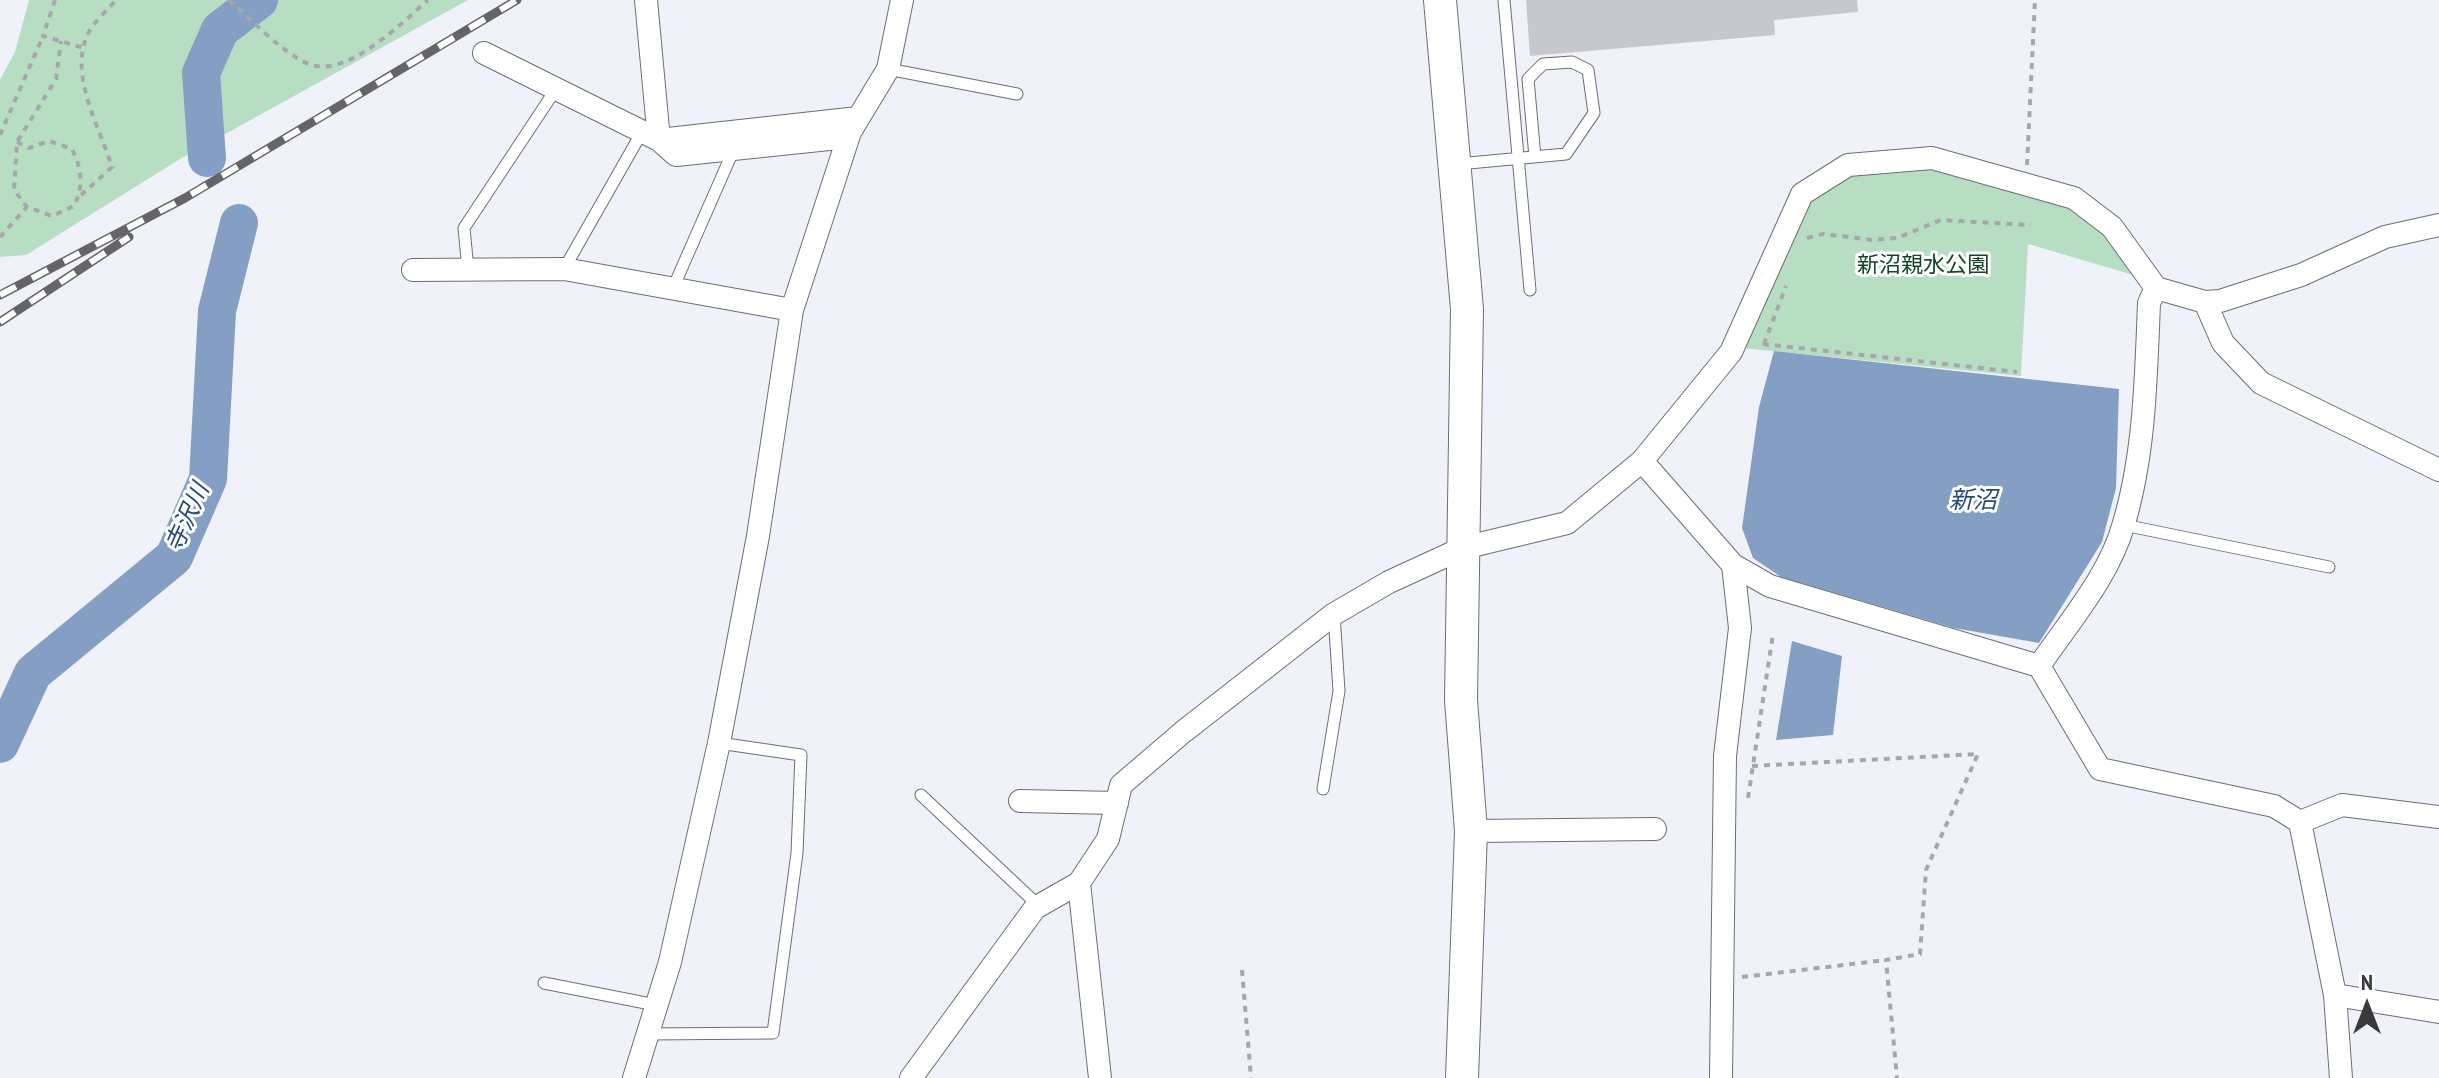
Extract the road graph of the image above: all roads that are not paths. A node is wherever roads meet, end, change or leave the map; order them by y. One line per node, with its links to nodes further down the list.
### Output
1 (646, 0): 10 (street)
2 (902, 0): 6 (street)
3 (1440, 0): 14 (street)
4 (1504, 0): 13 (lane)
5 (484, 53): 7 (street)
6 (888, 69): 8 (lane); 9 (street)
7 (556, 89): 10 (street); 18 (lane)
8 (1017, 94)
9 (853, 127): 10 (street); 11 (street); 23 (street)
10 (650, 136): 11 (street); 16 (lane)
11 (735, 149): 19 (lane)
12 (1535, 157): 12 (lane); 13 (lane)
13 (1519, 159): 14 (lane); 21 (lane)
14 (1454, 164): 27 (street)
15 (2439, 225): 22 (street)
16 (564, 269): 18 (street); 19 (street)
17 (413, 270): 18 (street)
18 (468, 270)
19 (673, 288): 23 (street)
20 (2156, 288): 22 (street); 24 (street); 26 (street)
21 (1530, 290)
22 (2205, 302): 25 (street)
23 (792, 310): 32 (street)
24 (1642, 461): 27 (street); 28 (street)
25 (2439, 470)
26 (2124, 525): 29 (lane); 31 (street)
27 (1463, 548): 30 (street); 40 (street)
28 (1733, 565): 31 (street); 52 (street)
29 (2329, 567)
30 (1334, 614): 33 (lane); 36 (street)
31 (2039, 666): 38 (street)
32 (719, 743): 45 (street); 47 (lane)
33 (1323, 789)
34 (921, 795): 42 (lane)
35 (1020, 801): 36 (street)
36 (1117, 803): 41 (street)
37 (2439, 817): 38 (street)
38 (2300, 822): 44 (street)
39 (1655, 829): 40 (street)
40 (1471, 831): 51 (street)
41 (1079, 883): 42 (street); 50 (street)
42 (1039, 906): 49 (street)
43 (544, 983): 45 (lane)
44 (2335, 995): 46 (street); 53 (street)
45 (656, 1005): 47 (street)
46 (2439, 1012)
47 (648, 1034): 48 (street)
48 (634, 1078)
49 (911, 1078)
50 (1100, 1078)
51 (1462, 1078)
52 (1721, 1078)
53 (2341, 1078)

